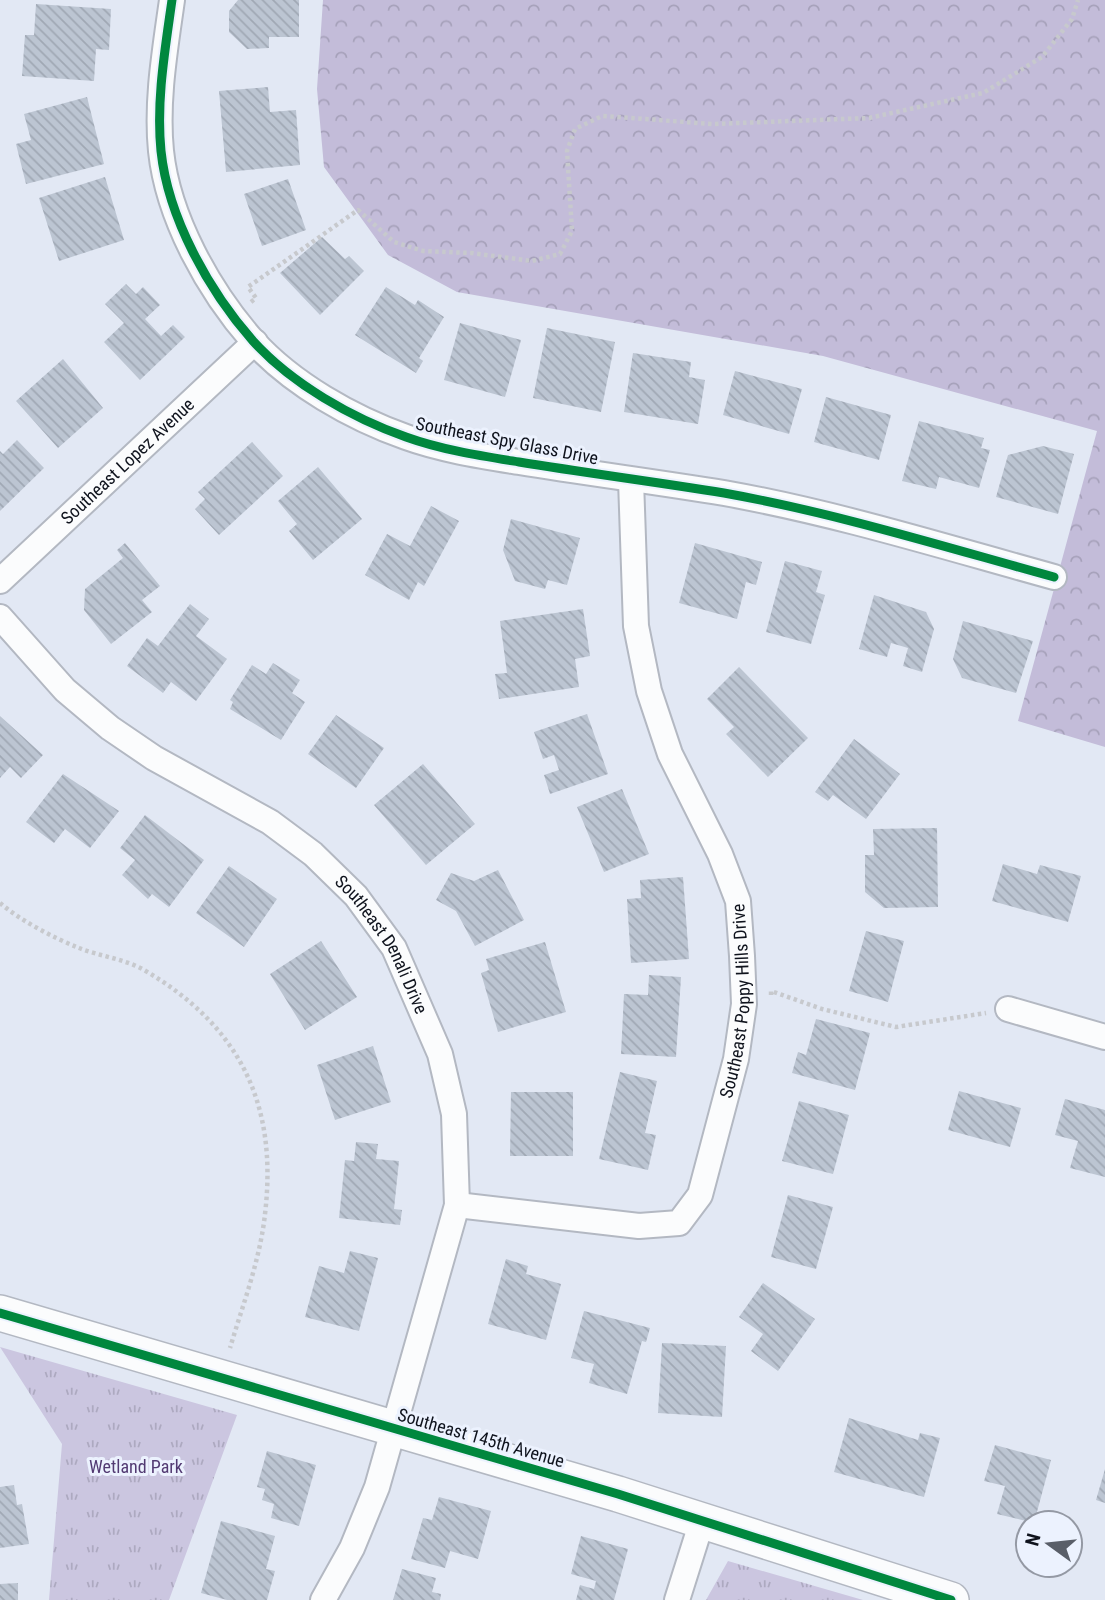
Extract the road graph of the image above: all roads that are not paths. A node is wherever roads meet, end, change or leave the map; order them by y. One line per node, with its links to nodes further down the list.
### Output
1 (172, 0): 2 (street, Southeast Spy Glass Drive)
2 (254, 342): 3 (street, Southeast Spy Glass Drive); 5 (street, Southeast Lopez Avenue)
3 (631, 480): 4 (street, Southeast Spy Glass Drive); 9 (street, Southeast Poppy Hills Drive)
4 (1054, 577)
5 (0, 581)
6 (0, 617): 9 (street, Southeast Denali Drive)
7 (1008, 1010): 8 (street)
8 (1105, 1037)
9 (457, 1205): 11 (street, Southeast Denali Drive)
10 (0, 1313): 11 (street, Southeast 145th Avenue)
11 (393, 1429): 12 (street, Southeast 145th Avenue); 13 (street, Southeast Denali Drive)
12 (702, 1521): 14 (street); 15 (street, Southeast 145th Avenue)
13 (323, 1600)
14 (677, 1600)
15 (951, 1600)

